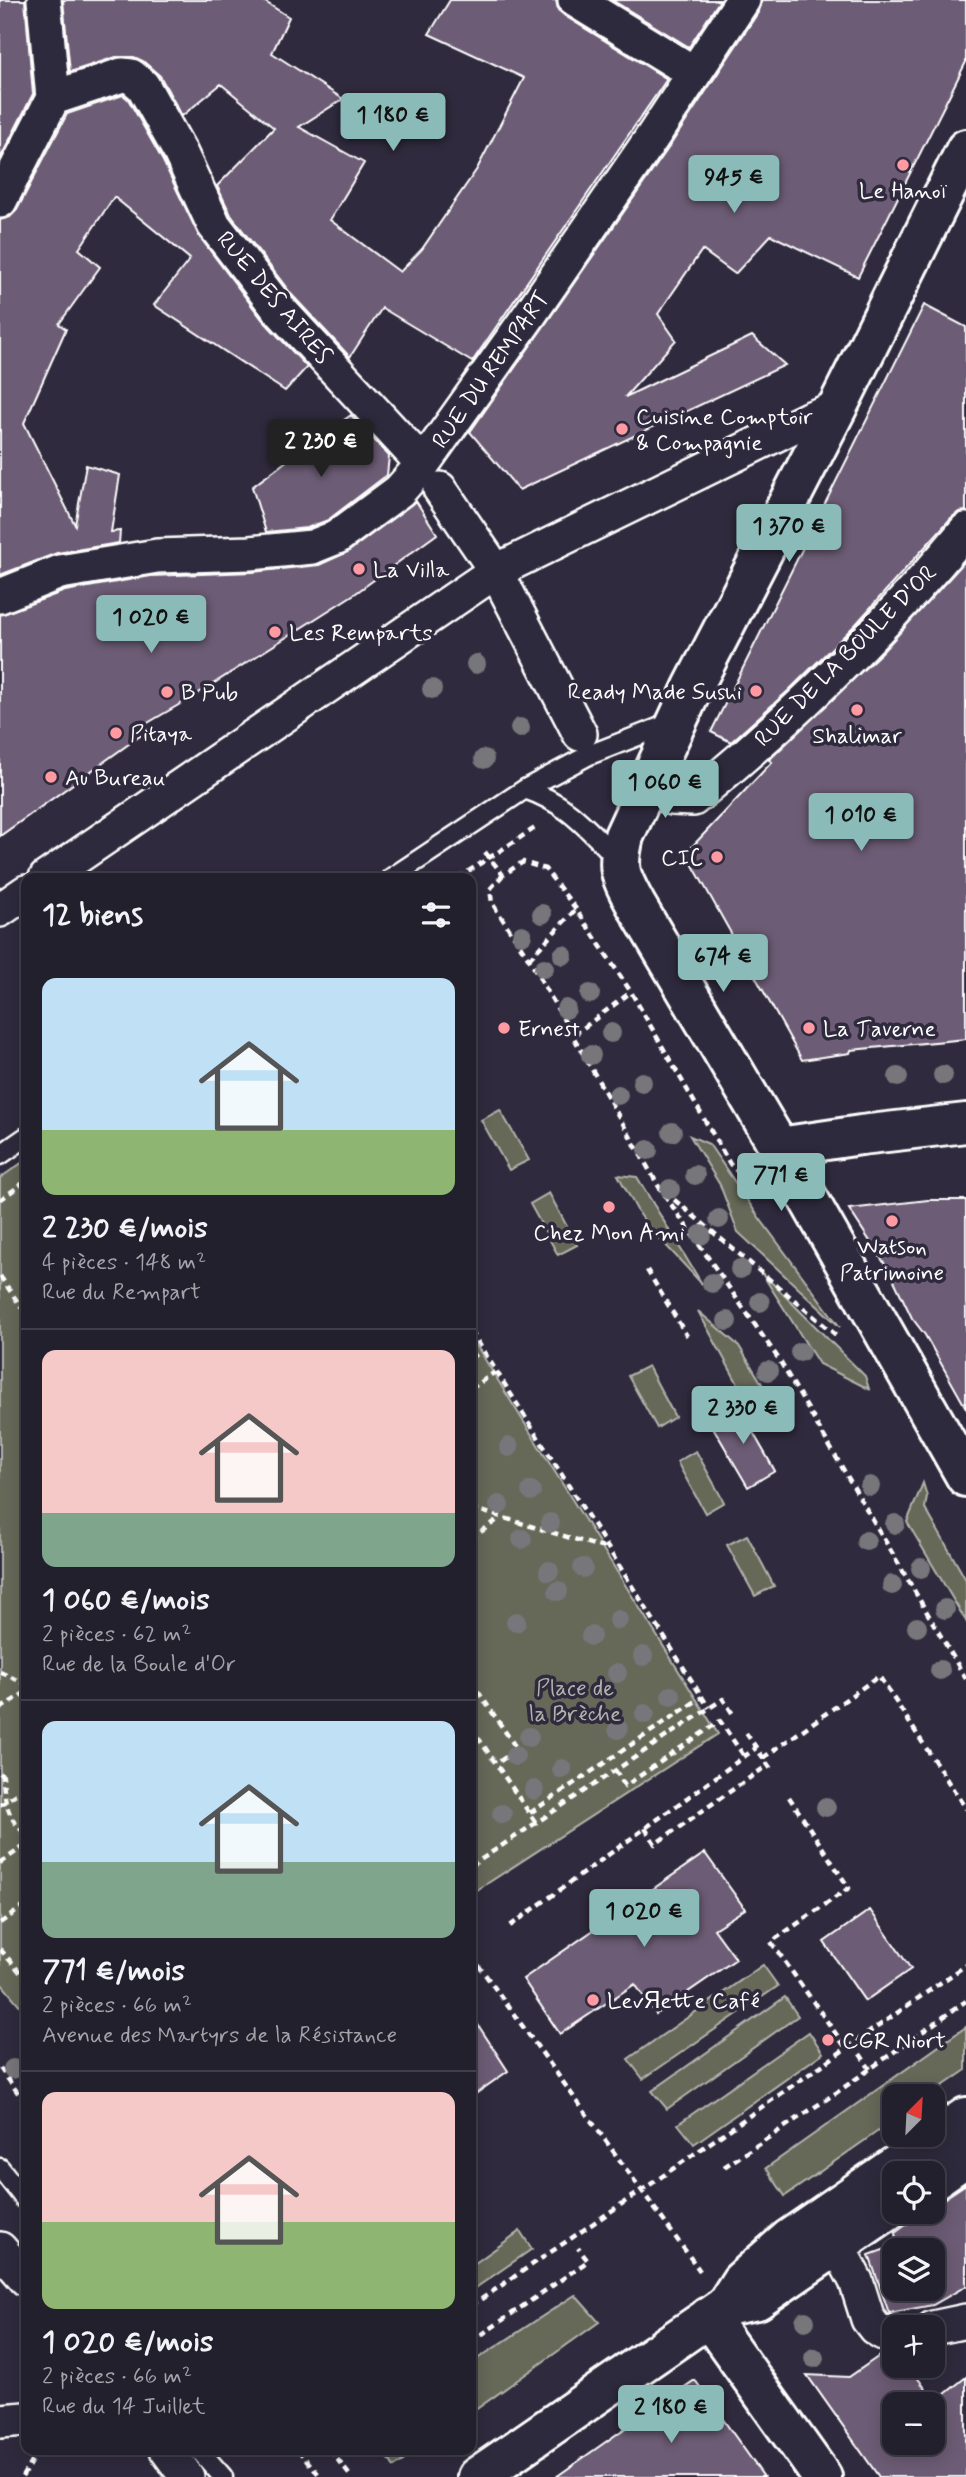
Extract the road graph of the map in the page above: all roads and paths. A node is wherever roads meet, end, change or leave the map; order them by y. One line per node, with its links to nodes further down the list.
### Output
1 (44, 0): 5 (street)
2 (575, 0): 4 (street)
3 (743, 0): 4 (street, RUE DU REMPART)
4 (694, 73): 9 (street, RUE DU REMPART)
5 (53, 98): 7 (street); 9 (street, RUE DES AIRES)
6 (966, 149): 8 (main road)
7 (0, 201)
8 (837, 408): 11 (street); 13 (main road)
9 (432, 476): 11 (street, RUE DES AIRES); 12 (street, RUE DU REMPART)
10 (966, 530): 15 (street, RUE DE LA BOULE D'OR)
11 (496, 571): 14 (street, RUE DES AIRES); 20 (street)
12 (0, 596)
13 (679, 720): 15 (main road); 16 (lane)
14 (580, 734)
15 (649, 784): 19 (main road)
16 (525, 789): 19 (lane); 21 (lane)
17 (535, 828): 18 (path)
18 (489, 857): 22 (path); 23 (path)
19 (618, 860): 32 (main road)
20 (53, 873)
21 (399, 873)
22 (465, 873)
23 (503, 875): 25 (path); 27 (path)
24 (21, 895): 26 (street)
25 (576, 909): 27 (path); 28 (path)
26 (0, 910)
27 (529, 959): 29 (path)
28 (631, 992): 29 (path); 36 (path)
29 (574, 1035): 35 (path)
30 (966, 1123): 32 (main road)
31 (21, 1140): 33 (lane)
32 (779, 1147): 48 (main road)
33 (0, 1155)
34 (21, 1185): 37 (path)
35 (659, 1187): 42 (path); 54 (path)
36 (759, 1190)
37 (0, 1200)
38 (647, 1270): 41 (path)
39 (0, 1276): 40 (path)
40 (21, 1307)
41 (687, 1336)
42 (840, 1339)
43 (476, 1340): 44 (path)
44 (482, 1351): 45 (path); 46 (path)
45 (476, 1355)
46 (495, 1372): 47 (path); 52 (path)
47 (476, 1385)
48 (966, 1477)
49 (476, 1510): 50 (path)
50 (501, 1517): 51 (path); 52 (path)
51 (476, 1535)
52 (607, 1549): 58 (path)
53 (0, 1672): 55 (path)
54 (966, 1679)
55 (21, 1682)
56 (476, 1688): 67 (path)
57 (21, 1695): 60 (path)
58 (702, 1697): 59 (path); 76 (path)
59 (709, 1708): 61 (path); 69 (path)
60 (0, 1709)
61 (735, 1717)
62 (746, 1733): 64 (path)
63 (476, 1734): 67 (path)
64 (756, 1748): 65 (path); 66 (path)
65 (744, 1756): 69 (path); 79 (path)
66 (763, 1758): 68 (path); 75 (path)
67 (496, 1764): 76 (path)
68 (768, 1765): 70 (path); 79 (path)
69 (615, 1770): 77 (path)
70 (773, 1772)
71 (0, 1773): 74 (path)
72 (21, 1791): 74 (path)
73 (789, 1797): 91 (path)
74 (2, 1804): 78 (path)
75 (966, 1810)
76 (530, 1813): 77 (path)
77 (536, 1823): 82 (path)
78 (21, 1828)
79 (645, 1828): 85 (path)
80 (21, 1848): 81 (path)
81 (0, 1863)
82 (476, 1863)
83 (21, 1908): 84 (path)
84 (0, 1923)
85 (510, 1926)
86 (0, 1949): 89 (path)
87 (477, 1963): 101 (path)
88 (966, 1965): 91 (path)
89 (21, 1973)
90 (966, 2001): 94 (path)
91 (846, 2049): 101 (path)
92 (860, 2054): 94 (path)
93 (0, 2068): 95 (path)
94 (870, 2069): 98 (path)
95 (21, 2097)
96 (966, 2117): 110 (main road)
97 (966, 2157): 100 (main road)
98 (724, 2167)
99 (0, 2168): 102 (lane)
100 (945, 2172)
101 (641, 2191): 107 (path); 109 (path)
102 (21, 2195)
103 (882, 2214): 104 (main road)
104 (837, 2245): 110 (main road); 113 (street)
105 (578, 2248): 114 (path)
106 (0, 2249): 108 (street)
107 (701, 2272)
108 (21, 2273)
109 (476, 2303)
110 (717, 2312): 127 (main road); 128 (main road)
111 (966, 2320): 112 (street)
112 (945, 2325)
113 (882, 2332)
114 (476, 2339)
115 (21, 2419): 116 (street)
116 (0, 2421)
117 (35, 2455): 122 (path)
118 (171, 2455): 123 (street)
119 (203, 2455): 124 (lane)
120 (302, 2455): 125 (path)
121 (334, 2455): 126 (path)
122 (22, 2477)
123 (187, 2477)
124 (223, 2477)
125 (321, 2477)
126 (351, 2477)
127 (477, 2477)
128 (822, 2477)

